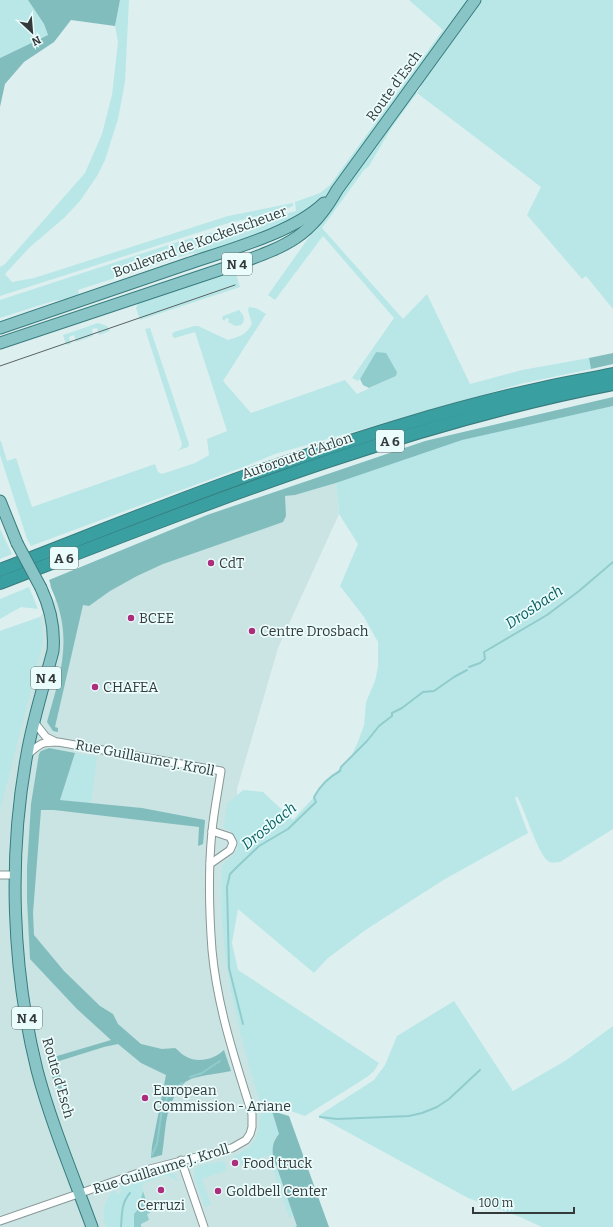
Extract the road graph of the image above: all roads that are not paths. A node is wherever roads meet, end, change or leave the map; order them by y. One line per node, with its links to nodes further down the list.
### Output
1 (475, 0): 2 (main road, Route d'Esch / N 4)
2 (337, 190): 3 (main road, Boulevard de Kockelscheuer / N 4); 4 (main road, Boulevard de Kockelscheuer / N 4)
3 (0, 328)
4 (0, 343)
5 (613, 374): 9 (highway, Autoroute d'Arlon / A 6)
6 (613, 384): 10 (highway, Autoroute d'Arlon / A 6)
7 (0, 501): 8 (main road, Route d'Esch / N 4)
8 (2, 511): 11 (main road, Route d'Esch / N 4, bridge)
9 (0, 570)
10 (0, 583)
11 (34, 722): 12 (street, Rue Guillaume J. Kroll); 13 (main road, Route d'Esch / N 4)
12 (58, 742): 13 (street, Rue Guillaume J. Kroll); 14 (street, Rue Guillaume J. Kroll)
13 (26, 756): 17 (main road, Route d'Esch / N 4)
14 (212, 831): 15 (street, Rue Guillaume J. Kroll); 15 (street)
15 (210, 864): 18 (street, Rue Guillaume J. Kroll)
16 (0, 875): 17 (street)
17 (15, 875): 19 (main road, Route d'Esch / N 4)
18 (180, 1160): 19 (street, Rue Guillaume J. Kroll); 22 (street)
19 (80, 1193): 20 (street, Rue Guillaume J. Kroll); 21 (main road, Route d'Esch / N 4)
20 (0, 1221)
21 (92, 1227)
22 (204, 1227)

